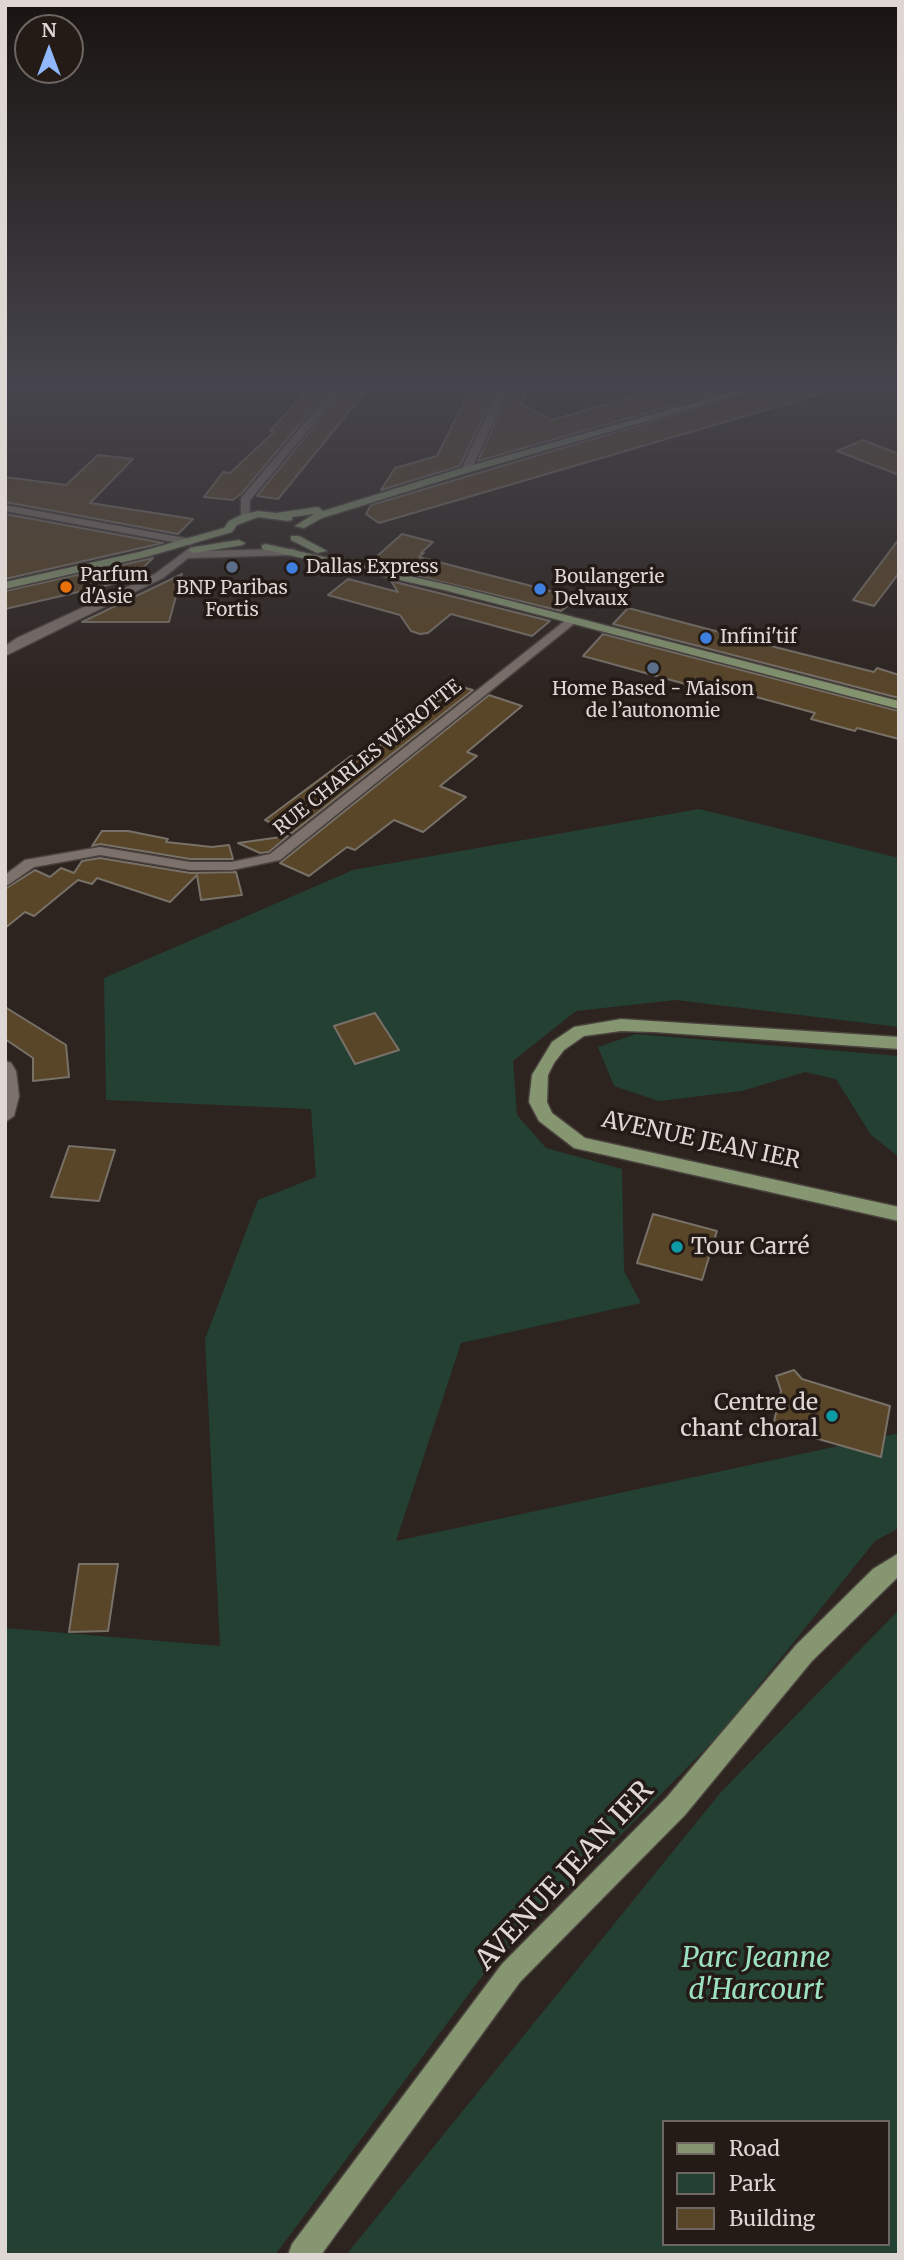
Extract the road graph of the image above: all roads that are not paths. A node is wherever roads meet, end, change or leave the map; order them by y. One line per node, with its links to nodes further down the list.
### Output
1 (252, 491): 6 (street)
2 (394, 491): 3 (main road)
3 (369, 499): 5 (main road); 7 (main road)
4 (5, 508): 12 (street)
5 (280, 515): 6 (main road); 7 (main road)
6 (245, 517): 8 (main road)
7 (300, 526): 9 (main road)
8 (228, 530): 10 (main road); 12 (main road)
9 (295, 538): 11 (main road); 15 (main road)
10 (239, 543): 11 (main road); 12 (main road)
11 (266, 547): 13 (main road)
12 (190, 549): 13 (street); 14 (main road); 17 (street)
13 (293, 552): 15 (main road)
14 (5, 586)
15 (445, 587): 16 (main road)
16 (572, 620): 18 (main road); 19 (street, RUE CHARLES WÉROTTE)
17 (5, 652)
18 (899, 705)
19 (5, 882)
20 (899, 1043): 23 (main road, AVENUE JEAN IER)
21 (5, 1067): 22 (street)
22 (5, 1116)
23 (899, 1214)
24 (899, 1563): 25 (main road, AVENUE JEAN IER)
25 (303, 2255)

